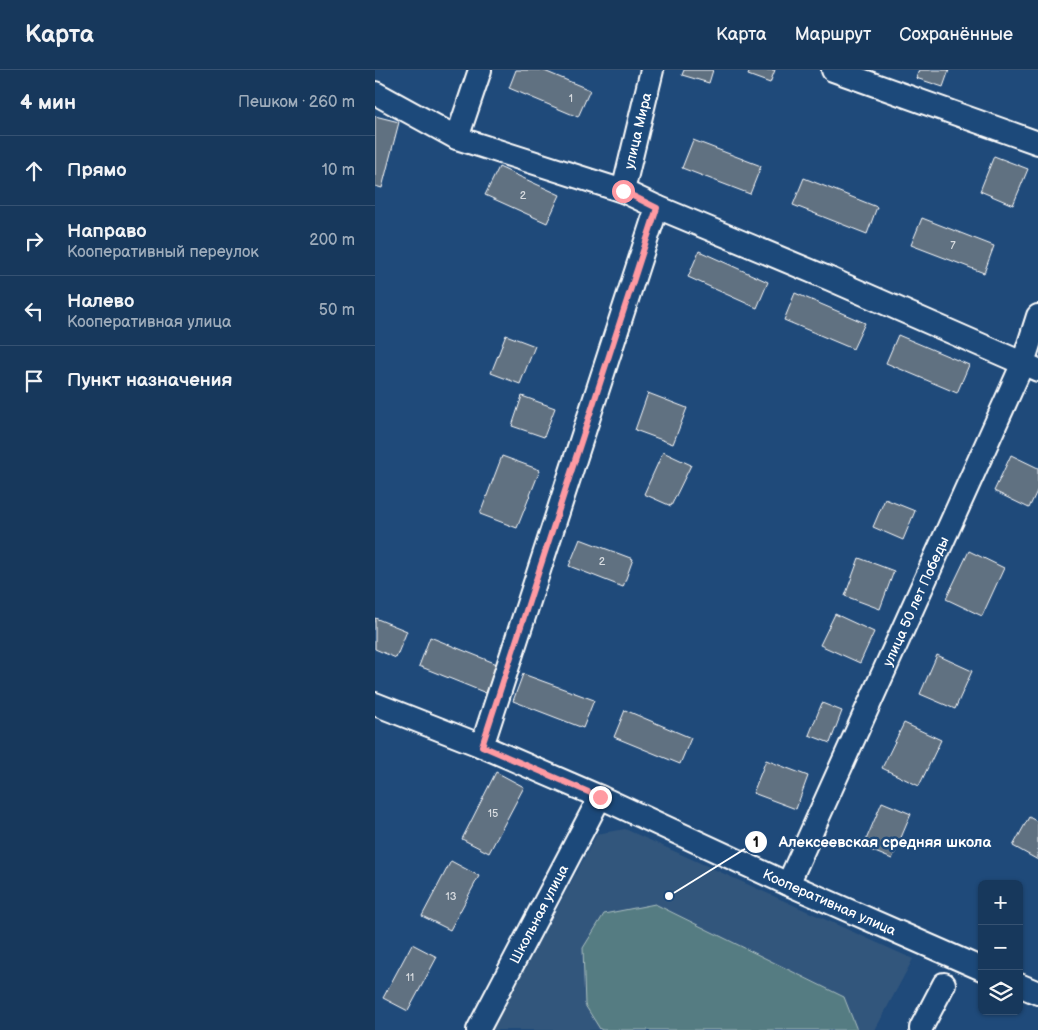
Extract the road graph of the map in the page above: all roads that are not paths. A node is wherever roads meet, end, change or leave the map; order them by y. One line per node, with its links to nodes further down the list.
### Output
1 (480, 70): 5 (street)
2 (652, 70): 7 (street, улица Мира)
3 (833, 70): 6 (street)
4 (375, 93): 5 (street)
5 (457, 138): 7 (street)
6 (1038, 143)
7 (623, 191): 8 (street)
8 (657, 208): 10 (street); 12 (street)
9 (1038, 316): 10 (street, улица 50 лет Победы)
10 (1031, 366): 14 (street, улица 50 лет Победы)
11 (377, 709): 12 (street, Кооперативная улица)
12 (482, 746): 13 (street, Кооперативная улица)
13 (600, 797): 14 (street, Кооперативная улица); 19 (street, Школьная улица)
14 (788, 884): 15 (street, Кооперативная улица)
15 (978, 967)
16 (944, 984): 20 (street)
17 (1023, 987): 18 (street)
18 (1038, 993)
19 (478, 1030)
20 (921, 1030)

